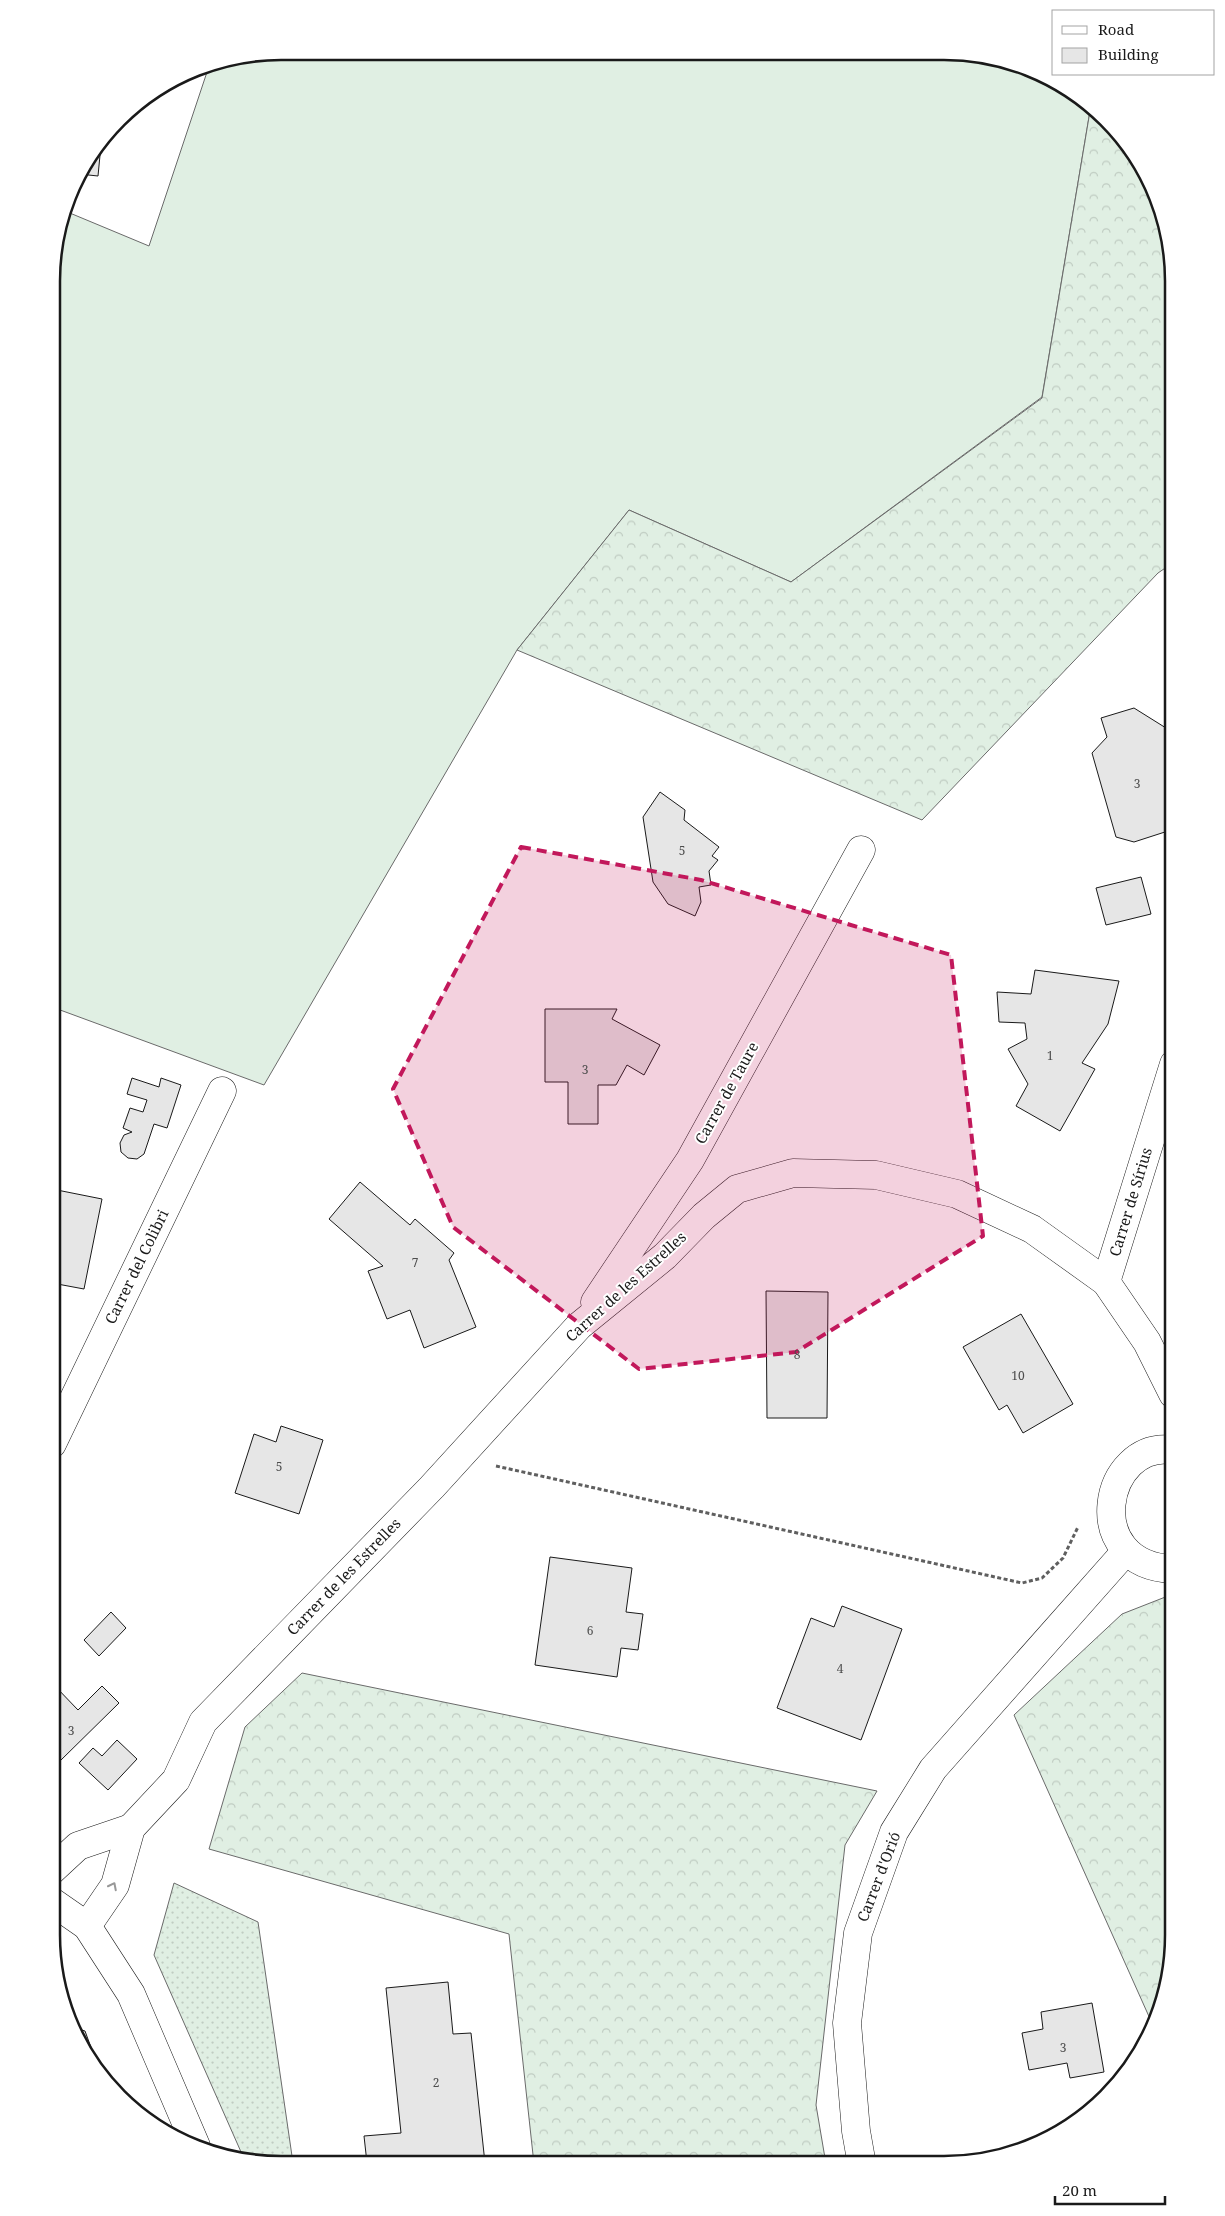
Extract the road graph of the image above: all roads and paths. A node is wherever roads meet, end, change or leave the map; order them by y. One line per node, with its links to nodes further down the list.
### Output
1 (861, 850): 5 (street, Carrer de Taure)
2 (222, 1091): 7 (street, Carrer del Colibri)
3 (1165, 1093): 4 (street, Carrer de Sírius)
4 (1106, 1282): 5 (street, Carrer de les Estrelles); 6 (street, Carrer de les Estrelles)
5 (579, 1326): 9 (street, Carrer de les Estrelles)
6 (1165, 1377)
7 (60, 1427)
8 (1165, 1451): 10 (street)
9 (459, 1457): 10 (path); 13 (street, Carrer de les Estrelles)
10 (1110, 1516): 11 (street)
11 (1126, 1551): 12 (street); 18 (street, Carrer d'Orió)
12 (1165, 1568)
13 (131, 1828): 14 (street, Carrer de les Estrelles); 16 (street, Carrer de les Estrelles, one-way to 13)
14 (60, 1863)
15 (60, 1908): 16 (street)
16 (86, 1926): 17 (street)
17 (192, 2137)
18 (861, 2156)

